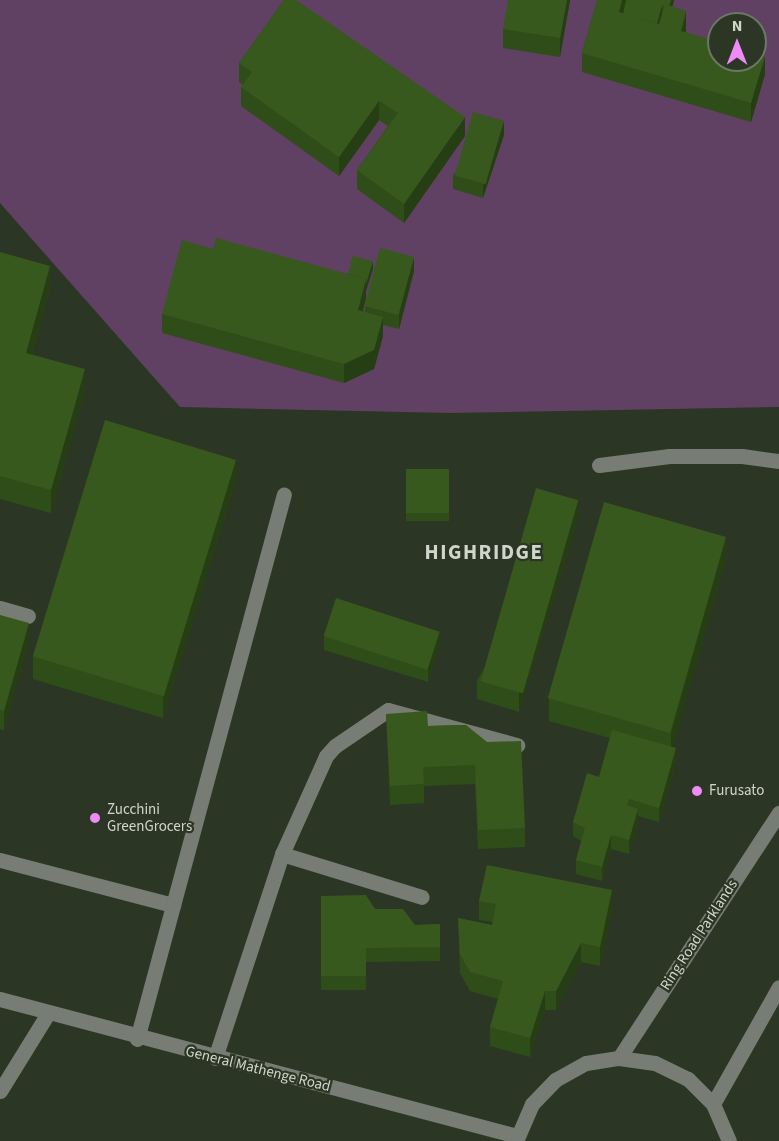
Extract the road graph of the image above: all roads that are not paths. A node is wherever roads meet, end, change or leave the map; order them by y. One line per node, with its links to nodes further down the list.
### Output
1 (779, 461): 2 (street)
2 (600, 465)
3 (284, 494): 11 (street)
4 (0, 608): 5 (street)
5 (28, 616)
6 (517, 745): 8 (street)
7 (779, 813): 17 (street, Ring Road Parklands)
8 (282, 854): 10 (street); 16 (street)
9 (0, 860): 11 (street)
10 (422, 897)
11 (173, 905): 15 (street)
12 (779, 987): 19 (street)
13 (0, 999): 14 (street, General Mathenge Road)
14 (47, 1014): 15 (street, General Mathenge Road); 18 (street)
15 (137, 1039): 16 (street, General Mathenge Road)
16 (215, 1058): 20 (street, General Mathenge Road)
17 (620, 1058): 19 (street); 20 (street)
18 (0, 1091)
19 (713, 1104): 21 (street)
20 (516, 1138)
21 (729, 1141)

